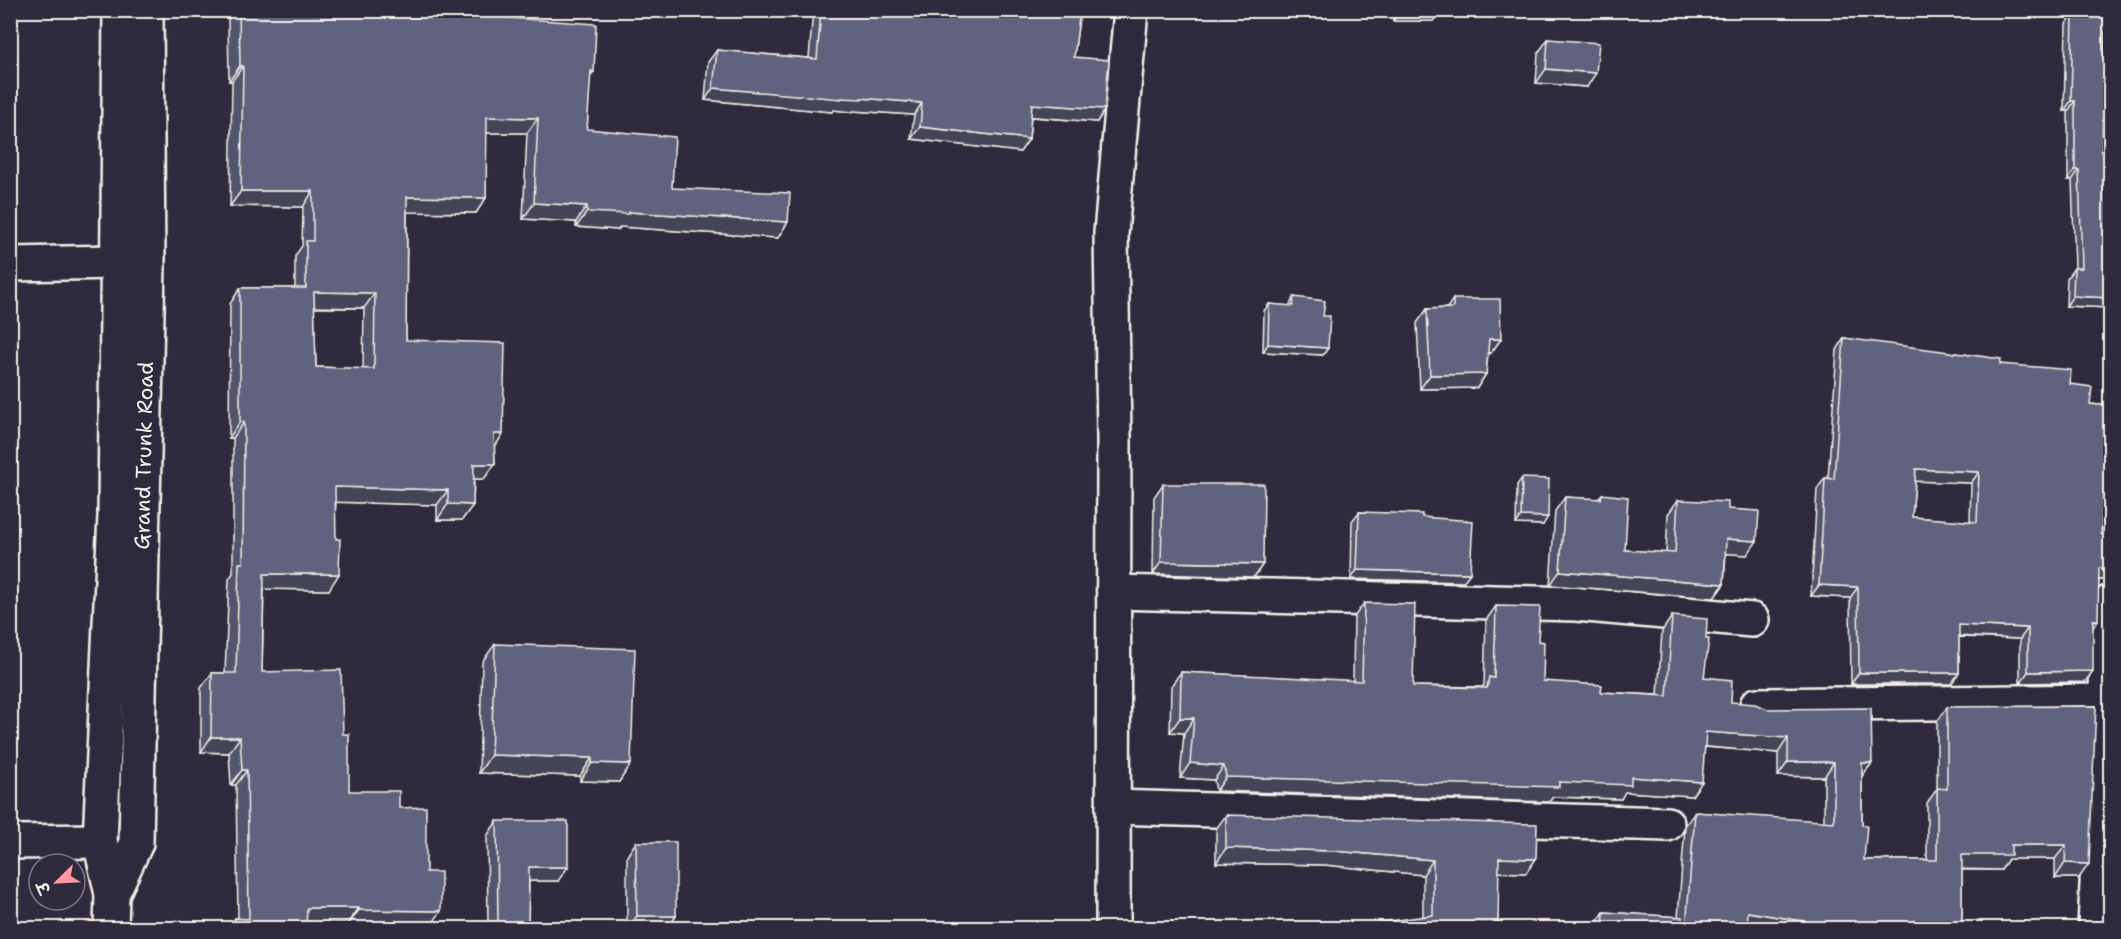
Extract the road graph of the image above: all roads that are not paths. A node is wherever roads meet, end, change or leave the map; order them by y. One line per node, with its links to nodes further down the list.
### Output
1 (120, 10): 4 (main road, Grand Trunk Road)
2 (146, 10): 15 (main road, Grand Trunk Road)
3 (1131, 10): 6 (main road)
4 (119, 262): 5 (main road); 13 (main road, Grand Trunk Road)
5 (10, 264)
6 (1114, 592): 8 (main road); 11 (main road)
7 (2110, 602): 9 (main road)
8 (1752, 620)
9 (2106, 700): 10 (main road); 18 (main road)
10 (1757, 705)
11 (1113, 807): 12 (main road); 17 (main road)
12 (1667, 824)
13 (100, 841): 14 (main road); 15 (main road, Grand Trunk Road)
14 (10, 842)
15 (112, 894): 16 (main road, Grand Trunk Road)
16 (111, 928)
17 (1113, 928)
18 (2095, 928)

